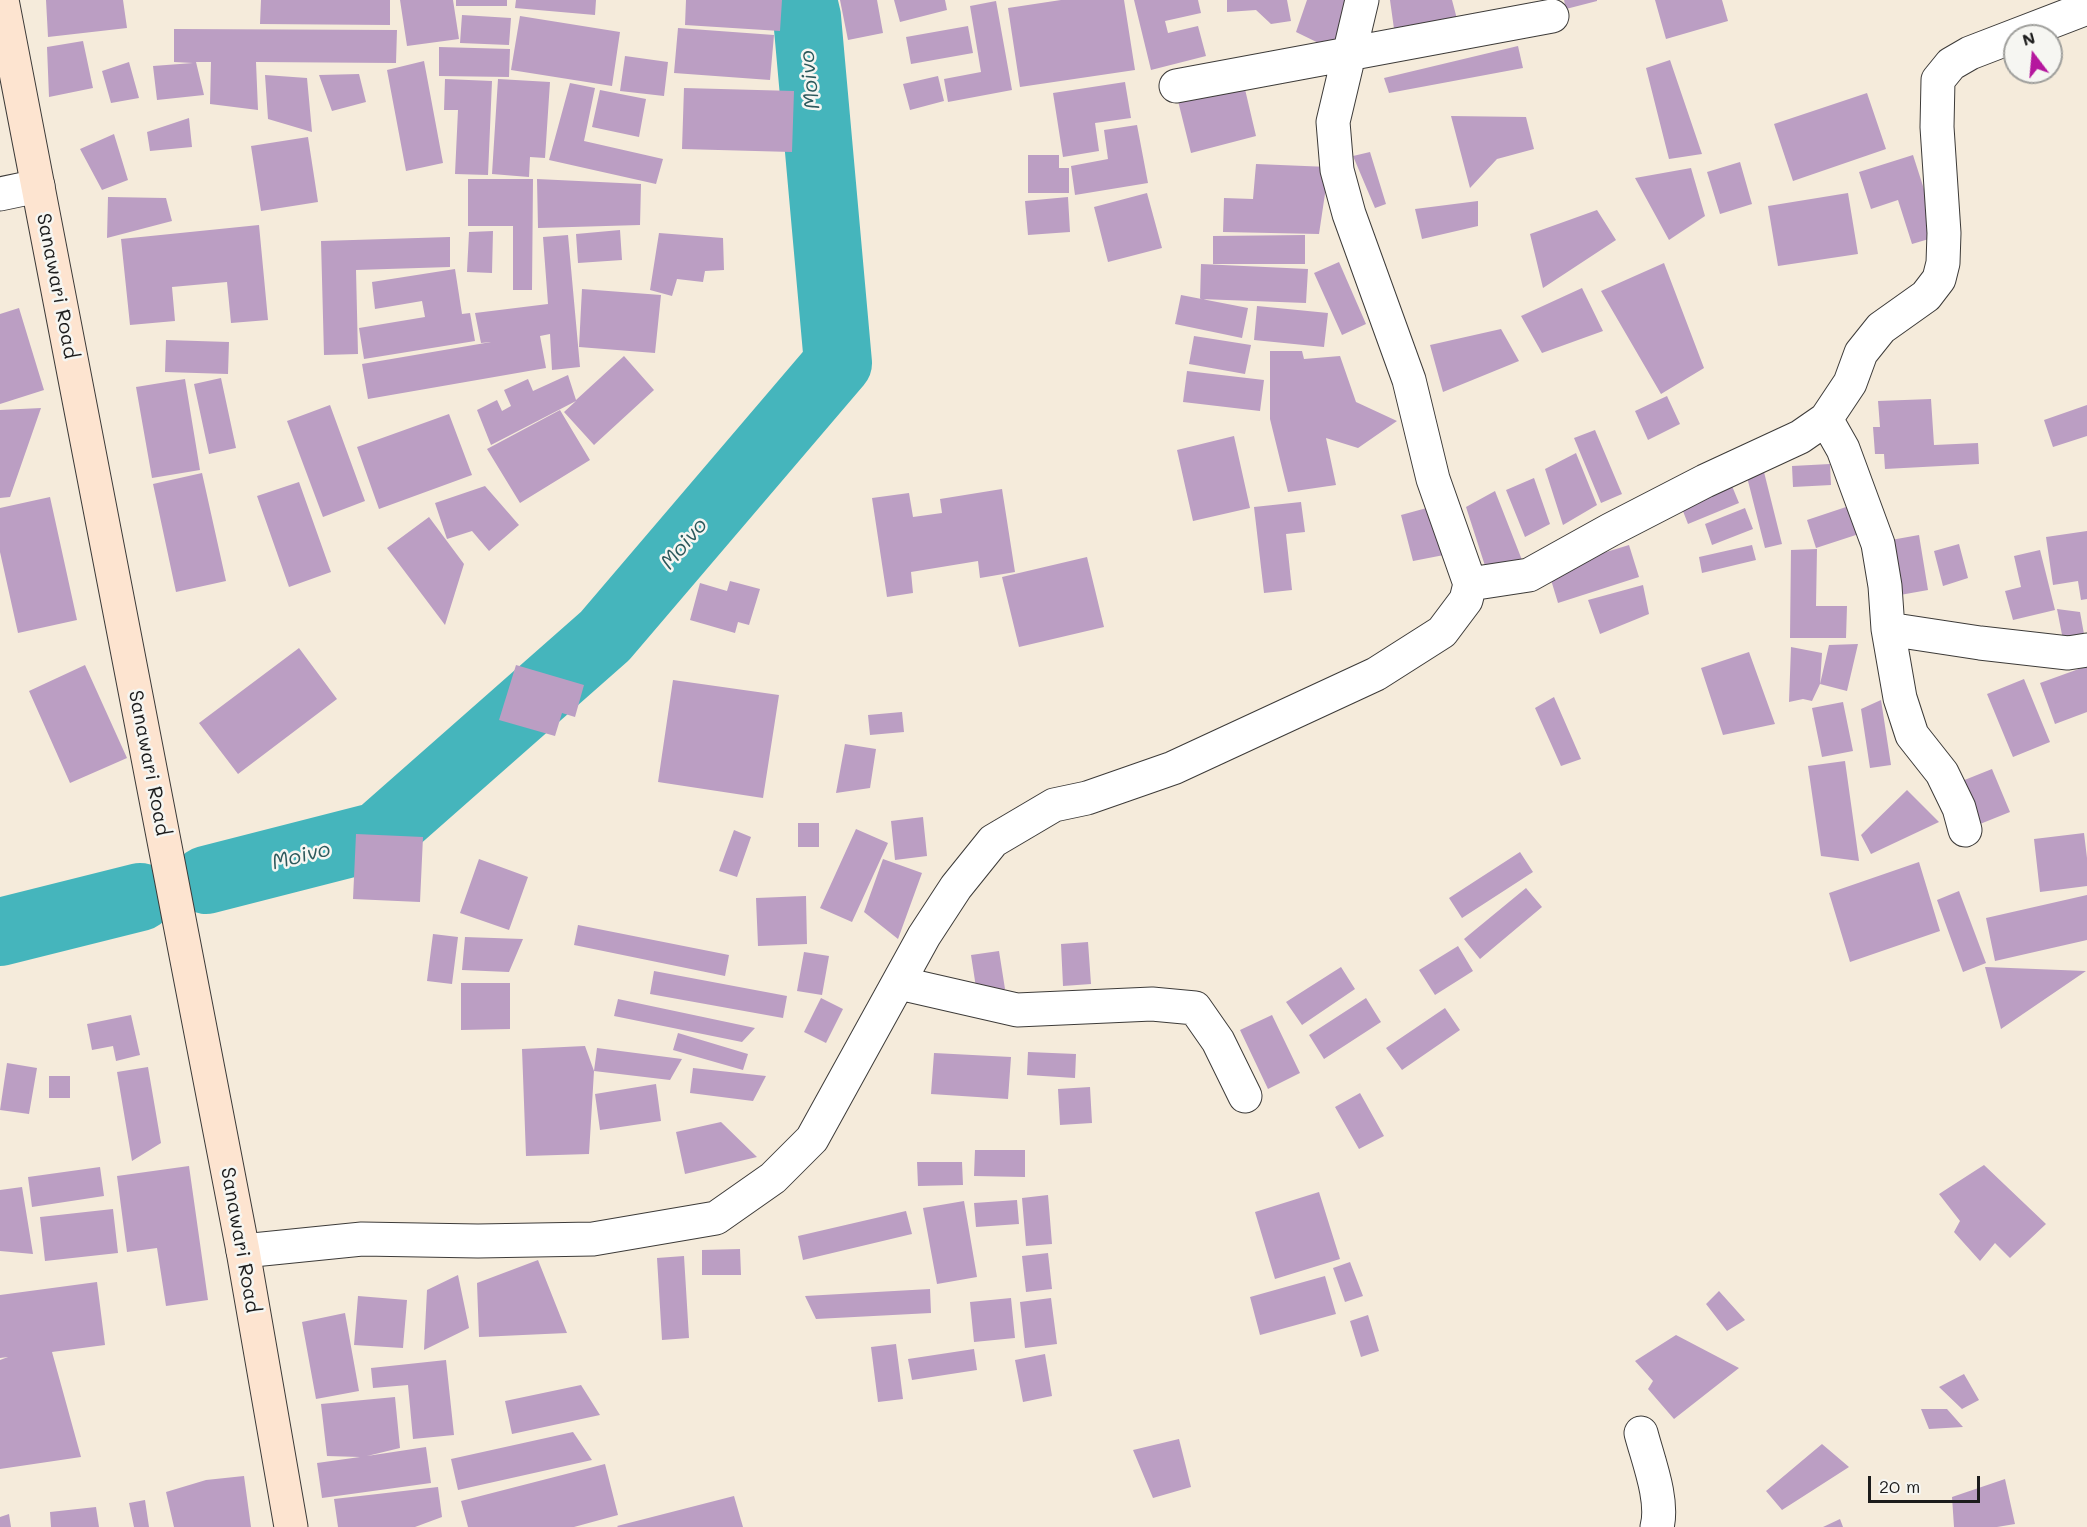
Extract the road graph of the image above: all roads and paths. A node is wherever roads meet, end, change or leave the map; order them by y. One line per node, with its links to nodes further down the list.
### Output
1 (2, 0): 7 (street, Sanawari Road)
2 (1362, 0): 5 (street)
3 (2087, 8): 9 (street)
4 (1552, 16): 5 (street)
5 (1349, 54): 6 (street); 10 (street)
6 (1176, 86)
7 (38, 186): 8 (street); 16 (street, Sanawari Road)
8 (0, 194)
9 (1826, 419): 10 (street); 11 (street)
10 (1470, 584): 14 (street)
11 (1888, 629): 12 (street); 13 (street)
12 (2087, 650)
13 (1965, 830)
14 (900, 983): 15 (street); 16 (street)
15 (1245, 1096)
16 (243, 1251): 18 (street, Sanawari Road)
17 (1641, 1433): 19 (street)
18 (291, 1527)
19 (1657, 1527)

